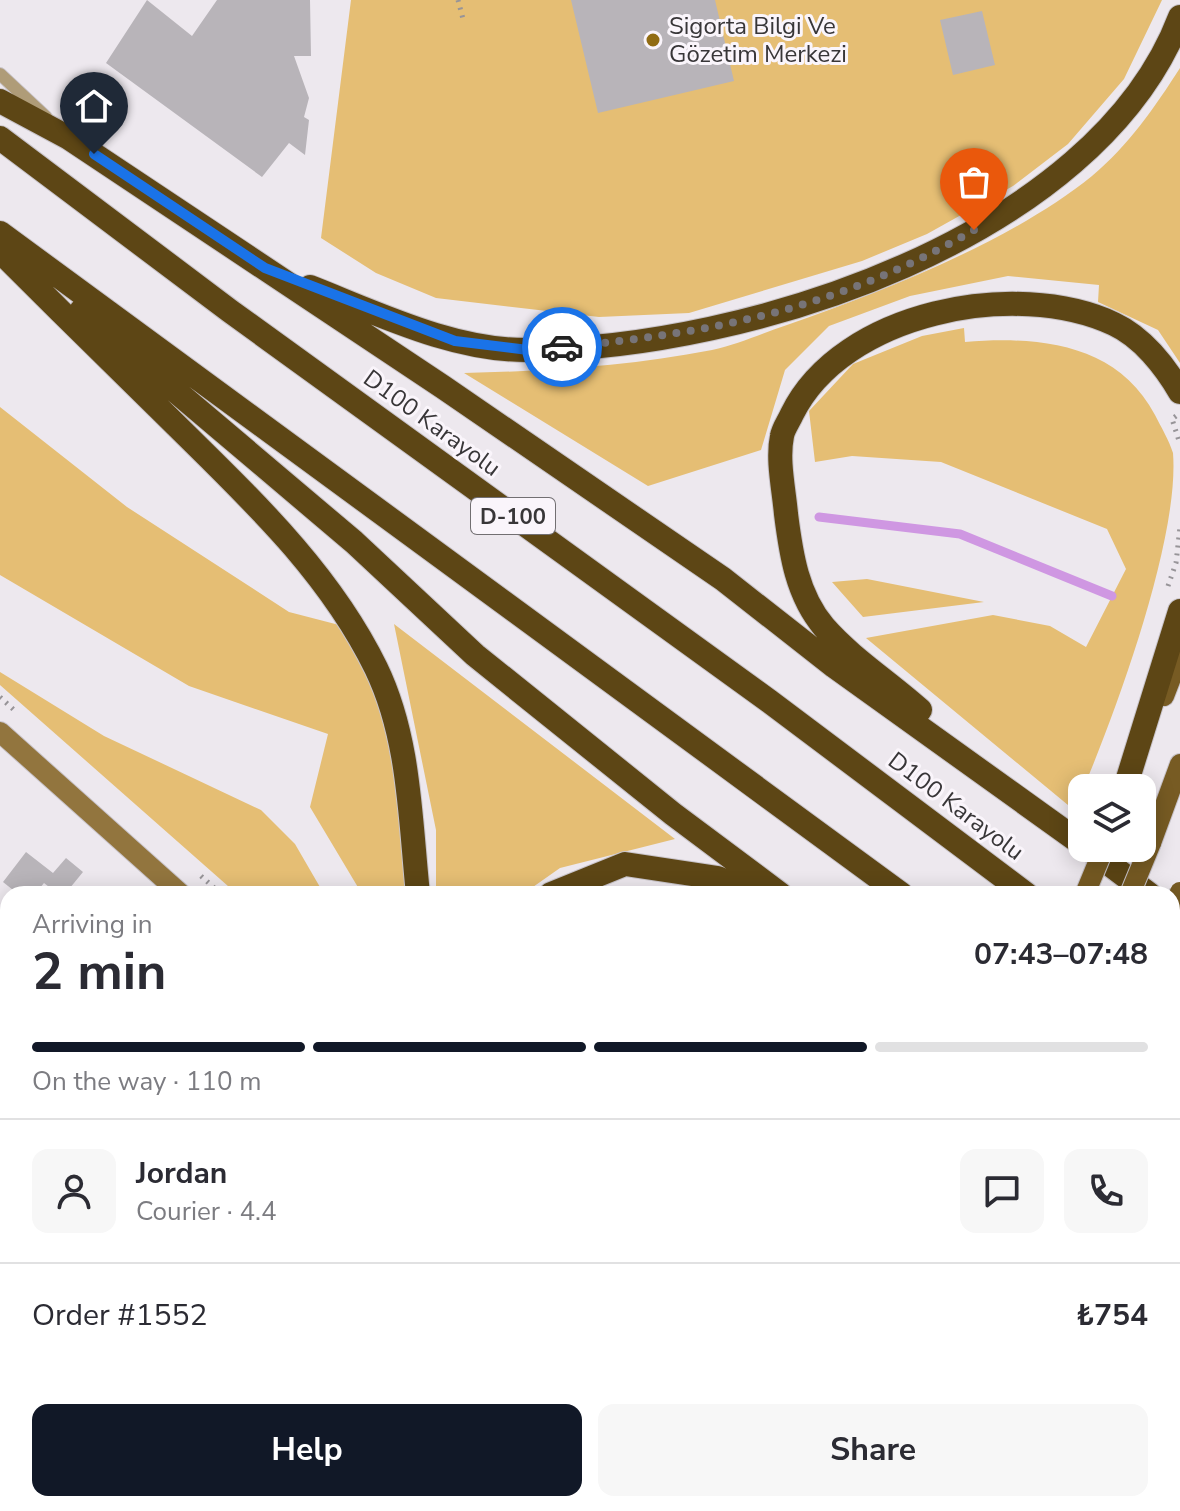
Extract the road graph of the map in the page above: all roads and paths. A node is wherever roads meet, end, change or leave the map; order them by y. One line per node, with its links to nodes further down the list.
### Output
1 (458, 0): 3 (path)
2 (1180, 17): 11 (highway)
3 (463, 19)
4 (0, 74): 7 (lane)
5 (0, 101): 7 (highway)
6 (0, 138): 31 (highway, D100 Karayolu / D-100)
7 (69, 138): 11 (highway)
8 (0, 233): 30 (highway, D-100)
9 (0, 242): 29 (highway)
10 (0, 251): 26 (highway)
11 (265, 268): 21 (highway)
12 (1180, 392): 21 (highway)
13 (1180, 414): 14 (path)
14 (1180, 444)
15 (1180, 611): 19 (highway)
16 (1180, 655): 20 (main road)
17 (0, 732): 25 (street)
18 (1180, 764): 33 (main road, bridge)
19 (1130, 774)
20 (1132, 774)
21 (1002, 784): 22 (highway)
22 (1068, 834)
23 (1098, 862): 32 (main road, bridge)
24 (1107, 862): 34 (highway)
25 (172, 886)
26 (417, 886)
27 (571, 886): 28 (highway)
28 (735, 886)
29 (769, 886)
30 (890, 886)
31 (1015, 886)
32 (1088, 886)
33 (1133, 886)
34 (1138, 886)

